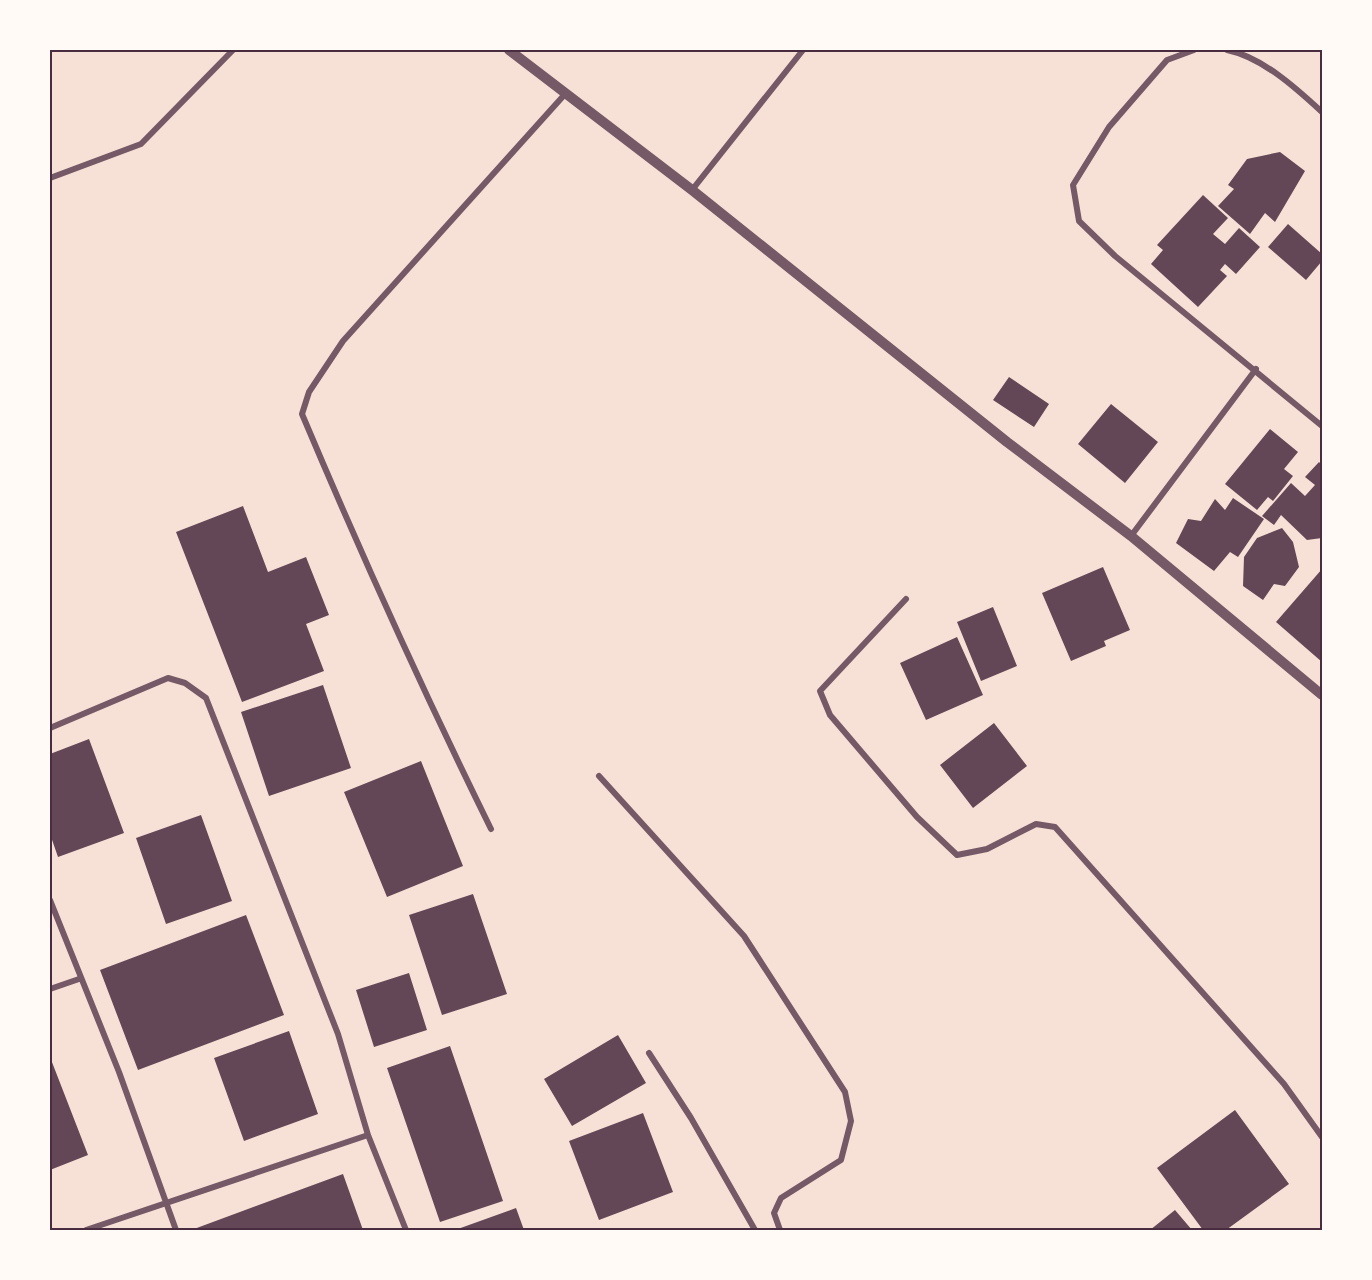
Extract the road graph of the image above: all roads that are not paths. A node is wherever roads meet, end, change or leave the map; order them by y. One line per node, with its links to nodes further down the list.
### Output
1 (233, 50): 8 (street)
2 (508, 50): 6 (street)
3 (803, 50): 9 (street)
4 (1194, 50): 10 (street)
5 (1227, 50): 7 (street)
6 (566, 93): 9 (street); 17 (street)
7 (1323, 112)
8 (50, 178)
9 (692, 190): 12 (street)
10 (1256, 369): 11 (street); 12 (street)
11 (1323, 426)
12 (1131, 536): 14 (street)
13 (906, 599): 23 (street)
14 (1323, 695)
15 (50, 728): 22 (street)
16 (599, 776): 29 (street)
17 (492, 829)
18 (50, 900): 19 (street)
19 (79, 979): 20 (street); 24 (street)
20 (50, 989)
21 (649, 1053): 28 (street)
22 (368, 1135): 24 (street); 27 (street)
23 (1323, 1137)
24 (166, 1203): 25 (street); 26 (street)
25 (86, 1230)
26 (176, 1230)
27 (406, 1230)
28 (755, 1230)
29 (780, 1230)

